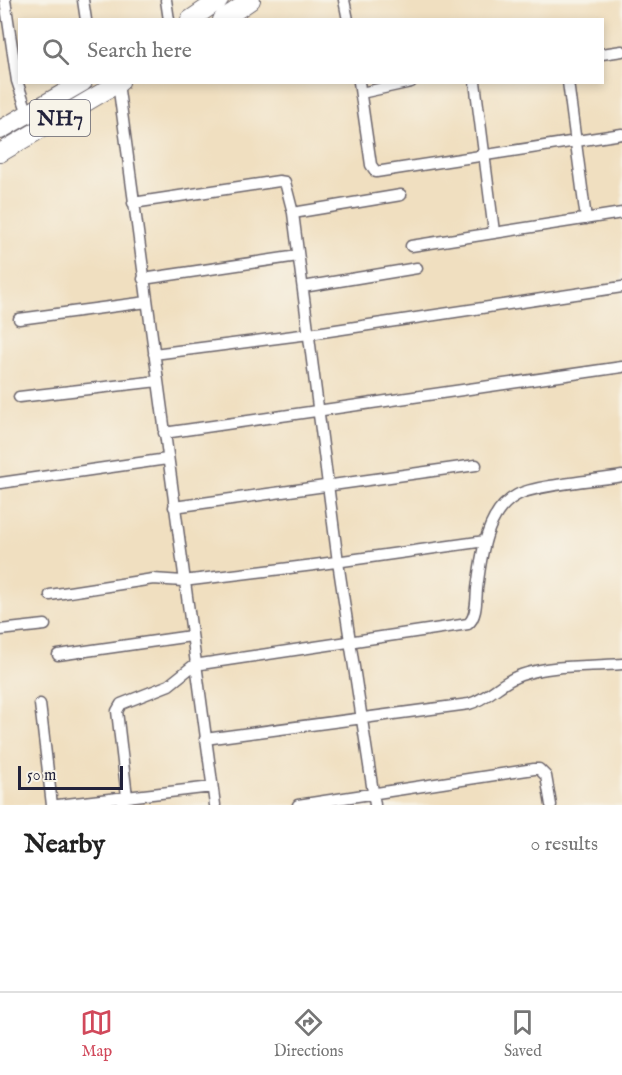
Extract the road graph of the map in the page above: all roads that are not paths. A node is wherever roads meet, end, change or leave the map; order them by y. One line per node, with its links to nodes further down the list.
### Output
1 (84, 0): 7 (street)
2 (166, 0): 8 (street)
3 (219, 0): 9 (highway)
4 (251, 0): 10 (highway)
5 (344, 0): 11 (street)
6 (3, 7): 21 (street)
7 (86, 18)
8 (169, 18)
9 (192, 18)
10 (225, 18)
11 (348, 18)
12 (622, 51): 13 (street)
13 (604, 54)
14 (80, 84): 21 (highway, NH7)
15 (117, 84): 25 (highway, NH7)
16 (119, 84): 28 (street)
17 (394, 84): 20 (street)
18 (475, 84): 26 (street)
19 (568, 84): 24 (street)
20 (360, 88): 26 (street)
21 (28, 114): 22 (highway, NH7)
22 (0, 130)
23 (622, 134): 24 (street)
24 (576, 141): 26 (street); 31 (street)
25 (0, 153)
26 (484, 154): 32 (street)
27 (400, 195): 29 (street)
28 (133, 203): 29 (street); 36 (street)
29 (293, 213): 34 (street)
30 (622, 213): 31 (street)
31 (586, 219): 32 (street)
32 (494, 232): 33 (street)
33 (411, 246)
34 (298, 256): 36 (street); 37 (street)
35 (417, 268): 37 (street)
36 (143, 279): 39 (street)
37 (303, 286): 41 (street)
38 (622, 287): 41 (street)
39 (147, 302): 40 (street); 42 (street)
40 (19, 319)
41 (309, 334): 42 (street); 46 (street)
42 (154, 354): 44 (street)
43 (622, 367): 46 (street)
44 (158, 381): 45 (street); 47 (street)
45 (18, 398)
46 (319, 409): 47 (street); 52 (street)
47 (164, 433): 48 (street)
48 (167, 459): 51 (street); 53 (street)
49 (477, 465): 52 (street)
50 (622, 476): 54 (street)
51 (0, 483)
52 (328, 485): 53 (street); 55 (street)
53 (174, 507): 56 (street)
54 (485, 541): 55 (street); 61 (street)
55 (338, 562): 56 (street); 61 (street)
56 (183, 581): 57 (street); 60 (street)
57 (50, 595)
58 (45, 625): 59 (street)
59 (0, 630)
60 (191, 636): 62 (street); 64 (street)
61 (351, 642): 64 (street); 66 (street)
62 (58, 655)
63 (622, 664): 66 (street)
64 (194, 665): 67 (street); 70 (street)
65 (40, 704): 71 (street)
66 (362, 717): 67 (street); 69 (street)
67 (205, 739): 68 (street)
68 (212, 787): 70 (street); 73 (street)
69 (373, 793): 74 (street); 75 (street); 76 (street)
70 (128, 801): 72 (street)
71 (52, 805)
72 (58, 805)
73 (214, 805)
74 (298, 805)
75 (375, 805)
76 (551, 805)

